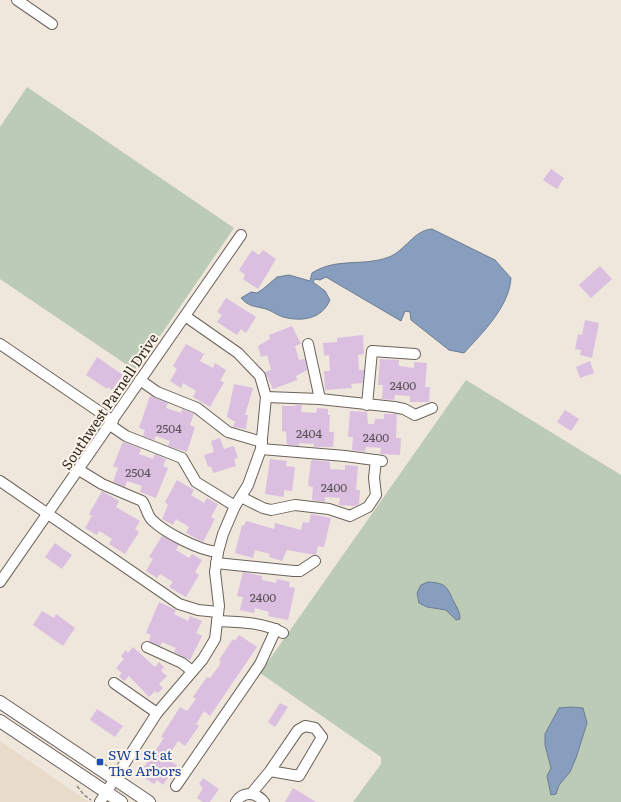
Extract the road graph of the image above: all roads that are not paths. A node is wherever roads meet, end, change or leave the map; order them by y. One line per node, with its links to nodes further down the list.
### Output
1 (17, 0): 2 (street)
2 (52, 24)
3 (241, 235): 4 (street, Southwest Parnell Drive)
4 (184, 316): 8 (street, Southwest Parnell Drive); 9 (street)
5 (0, 344): 13 (street)
6 (308, 344): 10 (street)
7 (415, 354): 11 (street)
8 (140, 380): 13 (street, Southwest Parnell Drive); 14 (street)
9 (266, 397): 10 (street); 14 (street)
10 (320, 399): 11 (street)
11 (367, 405): 12 (street)
12 (432, 408)
13 (111, 423): 15 (street, Southwest Parnell Drive); 18 (street)
14 (262, 445): 17 (street); 17 (street)
15 (79, 470): 19 (street, Southwest Parnell Drive); 20 (street)
16 (0, 481): 19 (street)
17 (241, 497): 18 (street)
18 (235, 506): 20 (street)
19 (48, 514): 23 (street, Southwest Parnell Drive); 24 (street)
20 (218, 552): 22 (street)
21 (315, 561): 22 (street)
22 (216, 563): 24 (street)
23 (0, 582)
24 (218, 616): 26 (street); 33 (street)
25 (147, 647): 26 (street)
26 (192, 671): 29 (street)
27 (114, 683): 29 (street)
28 (0, 702): 32 (main road)
29 (157, 713): 32 (street)
30 (0, 721): 35 (main road)
31 (270, 771): 31 (street); 34 (street)
32 (114, 779): 35 (street); 37 (main road)
33 (176, 786)
34 (251, 794): 38 (street); 39 (street)
35 (103, 797): 36 (main road)
36 (121, 802)
37 (149, 802)
38 (236, 802)
39 (264, 802)

